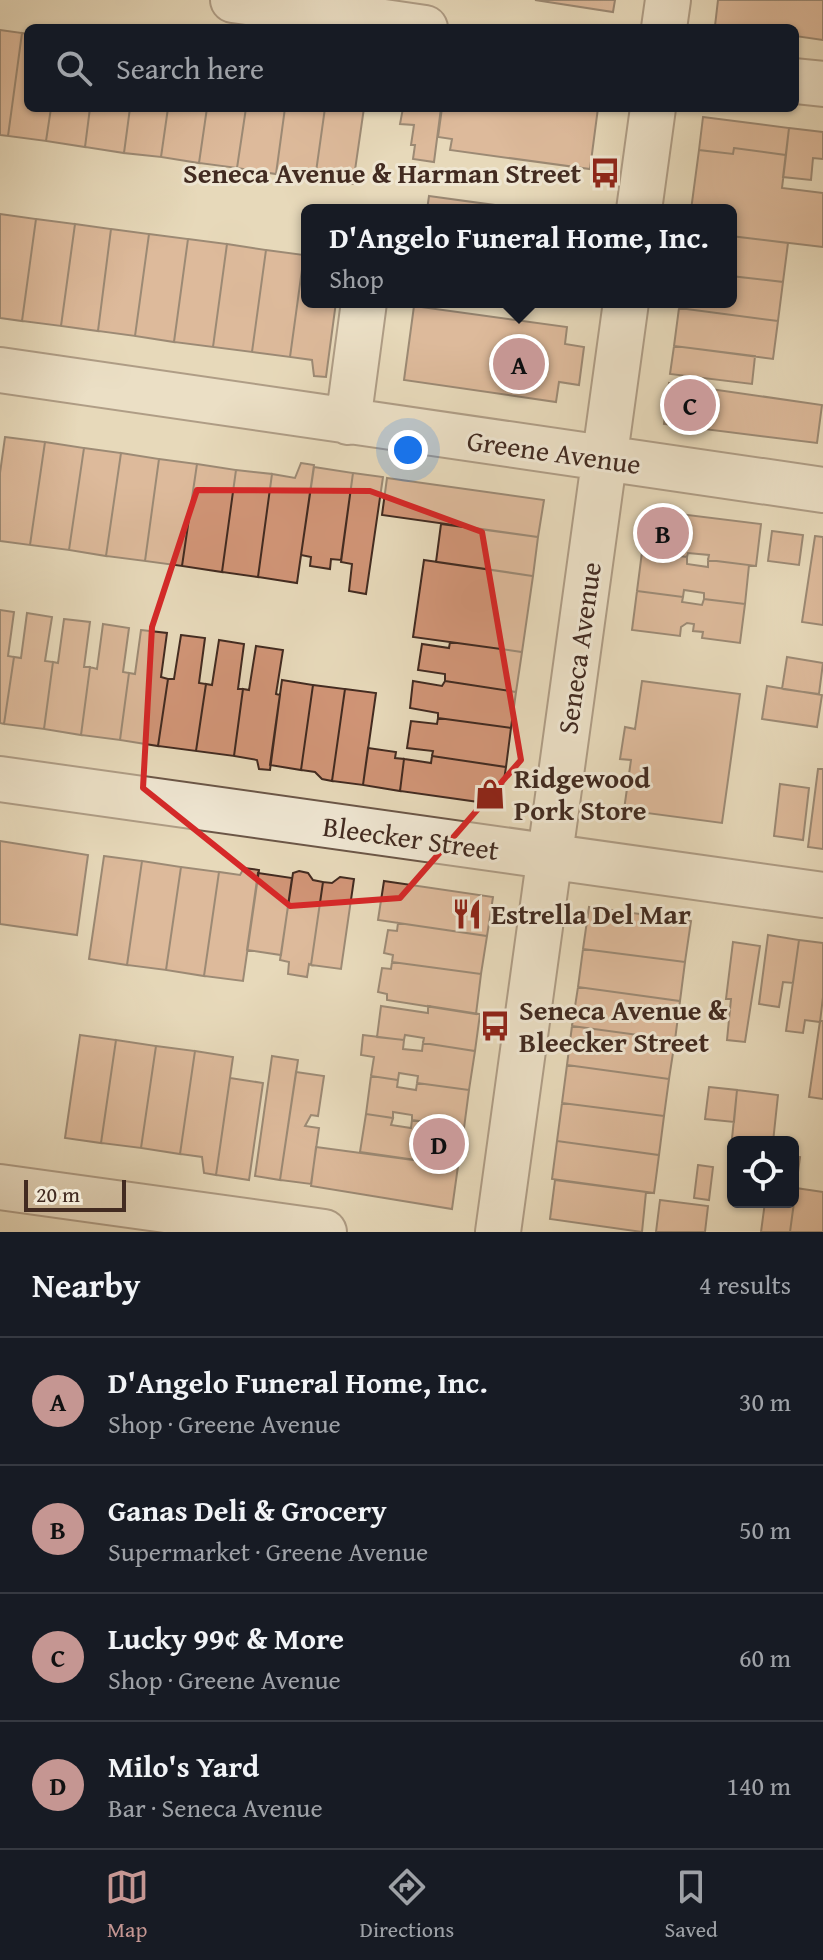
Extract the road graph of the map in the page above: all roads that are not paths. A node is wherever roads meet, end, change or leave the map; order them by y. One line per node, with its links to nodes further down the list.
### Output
1 (233, 0): 3 (street)
2 (668, 0): 4 (street)
3 (398, 24)
4 (665, 24)
5 (799, 81): 6 (street)
6 (823, 84)
7 (652, 112): 8 (street)
8 (640, 204)
9 (363, 308): 12 (street)
10 (625, 308): 13 (street, Seneca Avenue)
11 (0, 370): 12 (street, Greene Avenue)
12 (348, 422): 13 (street, Greene Avenue)
13 (604, 460): 14 (street, Greene Avenue); 16 (street, Seneca Avenue)
14 (823, 490)
15 (0, 779): 16 (street, Bleecker Street)
16 (550, 858): 17 (street, Bleecker Street); 20 (street, Seneca Avenue)
17 (823, 895)
18 (0, 1187): 19 (street)
19 (324, 1232)
20 (498, 1232)

